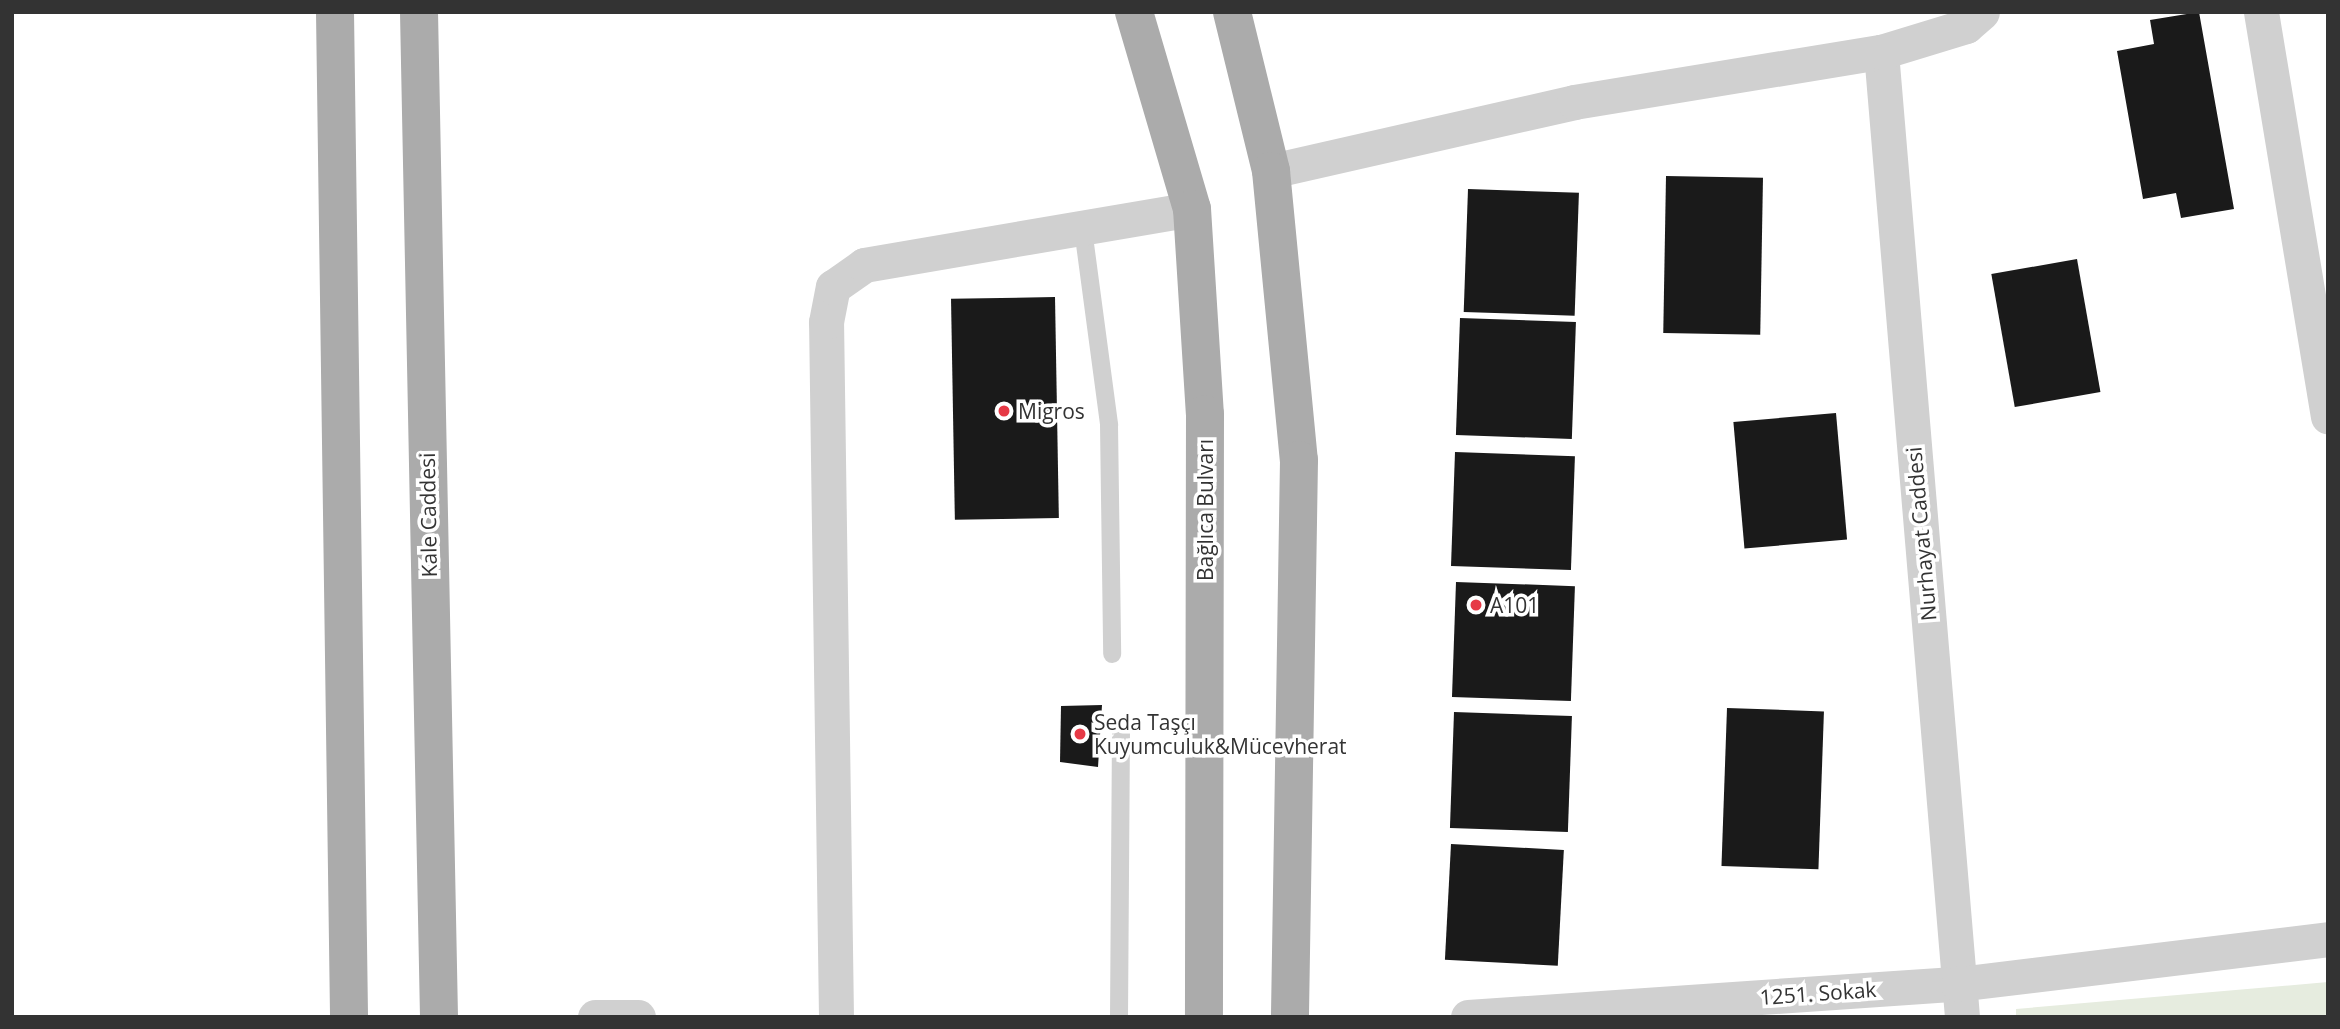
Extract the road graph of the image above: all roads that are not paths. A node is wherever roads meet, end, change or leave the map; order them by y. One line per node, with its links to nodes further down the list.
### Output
1 (335, 12): 16 (main road)
2 (419, 12): 17 (main road, Kale Caddesi)
3 (1134, 12): 9 (main road, Bağlıca Bulvarı)
4 (1232, 12): 8 (main road)
5 (1982, 12): 7 (street)
6 (2261, 12): 11 (street)
7 (1881, 52): 8 (street); 15 (street, Nurhayat Caddesi)
8 (1270, 172): 23 (main road)
9 (1192, 209): 10 (street); 22 (main road, Bağlıca Bulvarı)
10 (1083, 229): 12 (lane); 20 (street)
11 (2328, 416)
12 (1112, 653)
13 (1121, 732): 21 (lane)
14 (2328, 939): 15 (street, 1251. Sokak)
15 (1960, 1000): 24 (street, 1251. Sokak)
16 (349, 1017)
17 (439, 1017)
18 (595, 1017): 19 (street)
19 (638, 1017)
20 (836, 1017)
21 (1119, 1017)
22 (1204, 1017)
23 (1290, 1017)
24 (1468, 1017)

